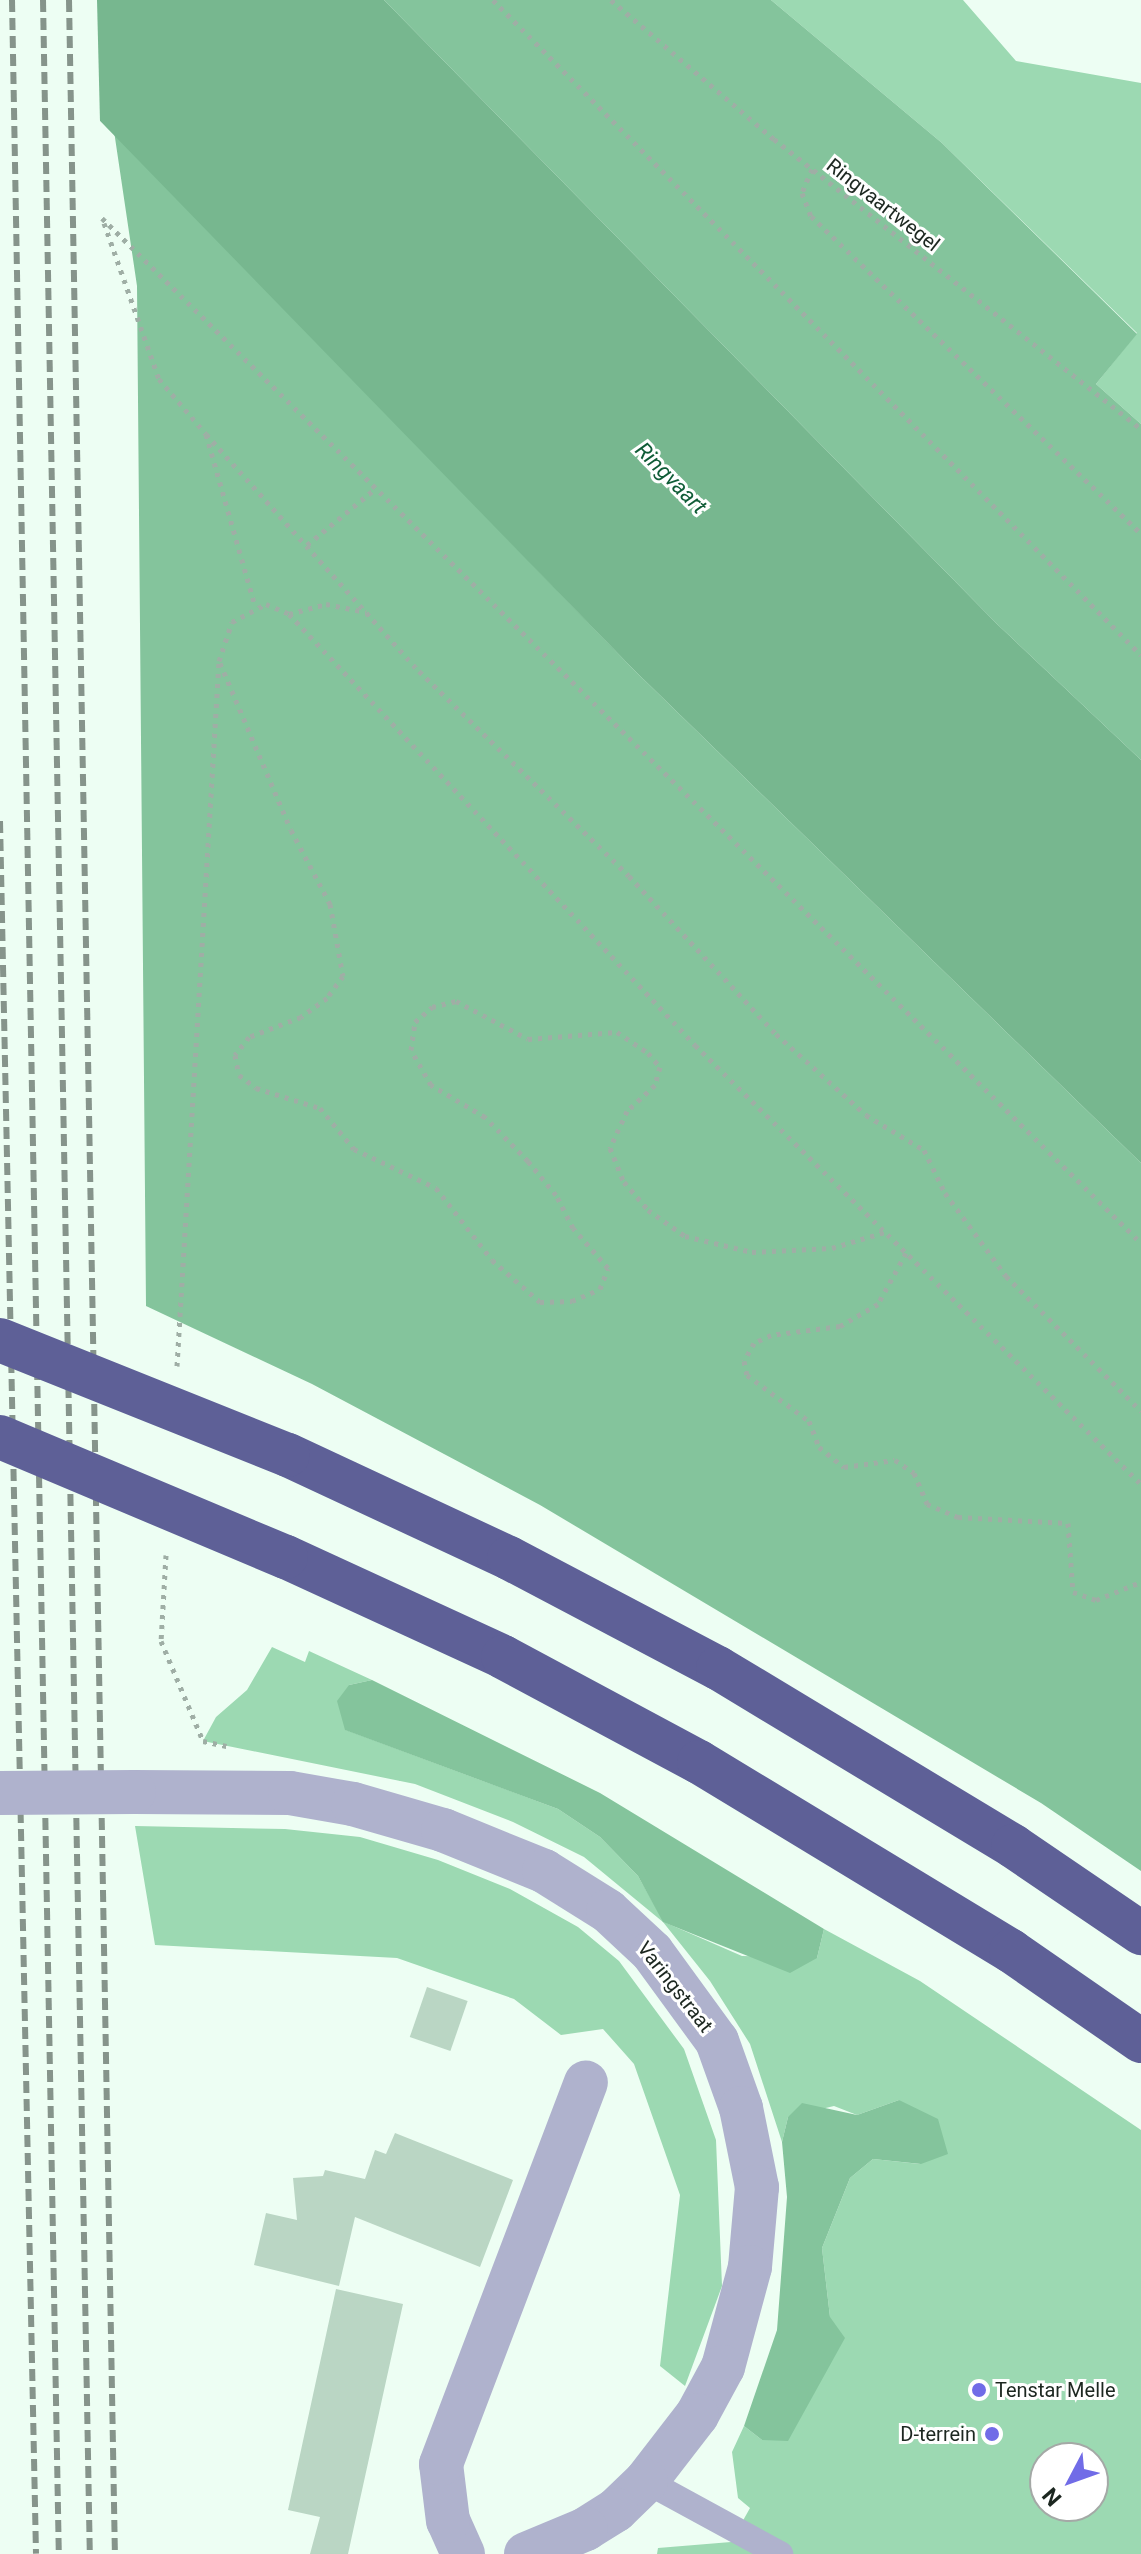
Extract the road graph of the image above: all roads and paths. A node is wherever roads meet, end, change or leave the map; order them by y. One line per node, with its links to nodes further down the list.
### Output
1 (493, 0): 12 (path)
2 (611, 0): 3 (path, Ringvaartwegel)
3 (812, 169): 4 (path, Ringvaartwegel); 7 (path)
4 (1141, 429)
5 (206, 434): 6 (path); 8 (path); 9 (path)
6 (375, 489): 8 (path); 15 (path)
7 (1141, 534)
8 (307, 545): 10 (path)
9 (255, 606): 11 (path); 13 (path)
10 (368, 612): 11 (path); 19 (path)
11 (289, 614): 14 (path)
12 (1141, 655)
13 (219, 661): 14 (path); 18 (path)
14 (885, 1232): 16 (path)
15 (1141, 1243)
16 (906, 1253): 21 (path); 23 (path)
17 (0, 1340): 26 (highway, bridge)
18 (177, 1372)
19 (1141, 1411)
20 (0, 1437): 27 (highway, bridge)
21 (1141, 1484)
22 (167, 1546): 24 (path)
23 (1141, 1582)
24 (231, 1746)
25 (0, 1793): 29 (street, Varingstraat, bridge)
26 (1141, 1933)
27 (1141, 2041)
28 (586, 2083): 30 (street)
29 (646, 2481): 31 (street, Varingstraat); 32 (lane)
30 (463, 2554)
31 (526, 2554)
32 (780, 2554)

